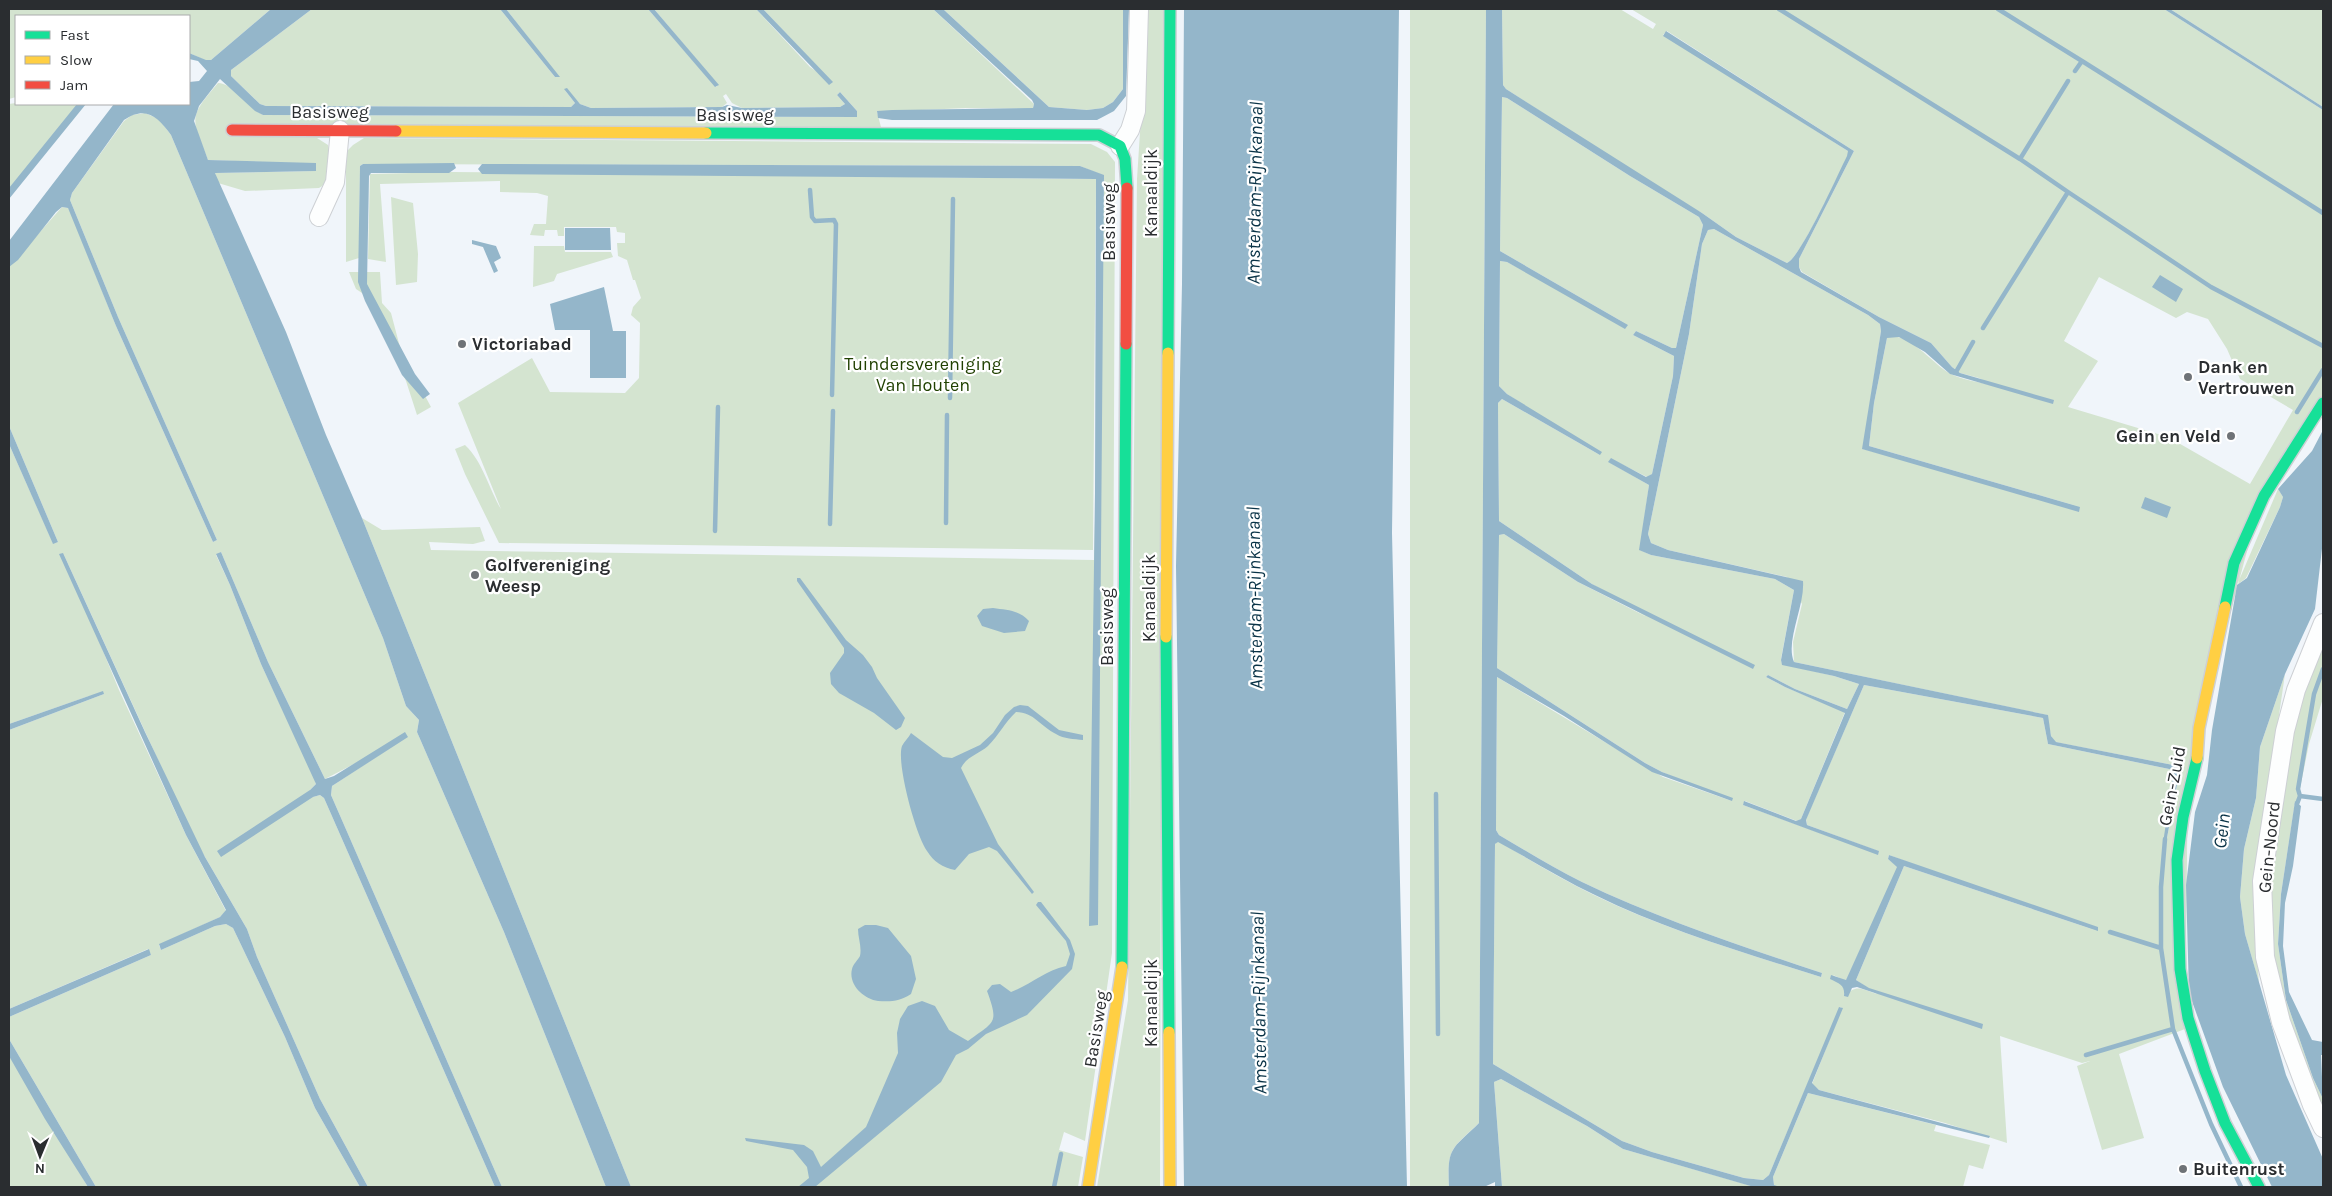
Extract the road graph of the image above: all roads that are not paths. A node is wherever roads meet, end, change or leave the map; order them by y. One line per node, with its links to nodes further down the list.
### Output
1 (1139, 9): 5 (street)
2 (1170, 9): 11 (street, Kanaaldijk)
3 (232, 130): 4 (street, Basisweg)
4 (340, 130): 5 (street, Basisweg); 6 (street)
5 (1120, 146): 10 (street, Basisweg)
6 (319, 217)
7 (2323, 403): 12 (street, Gein-Zuid)
8 (2323, 623): 9 (street, Gein-Noord)
9 (2323, 1128)
10 (1088, 1187)
11 (1170, 1187)
12 (2259, 1187)

